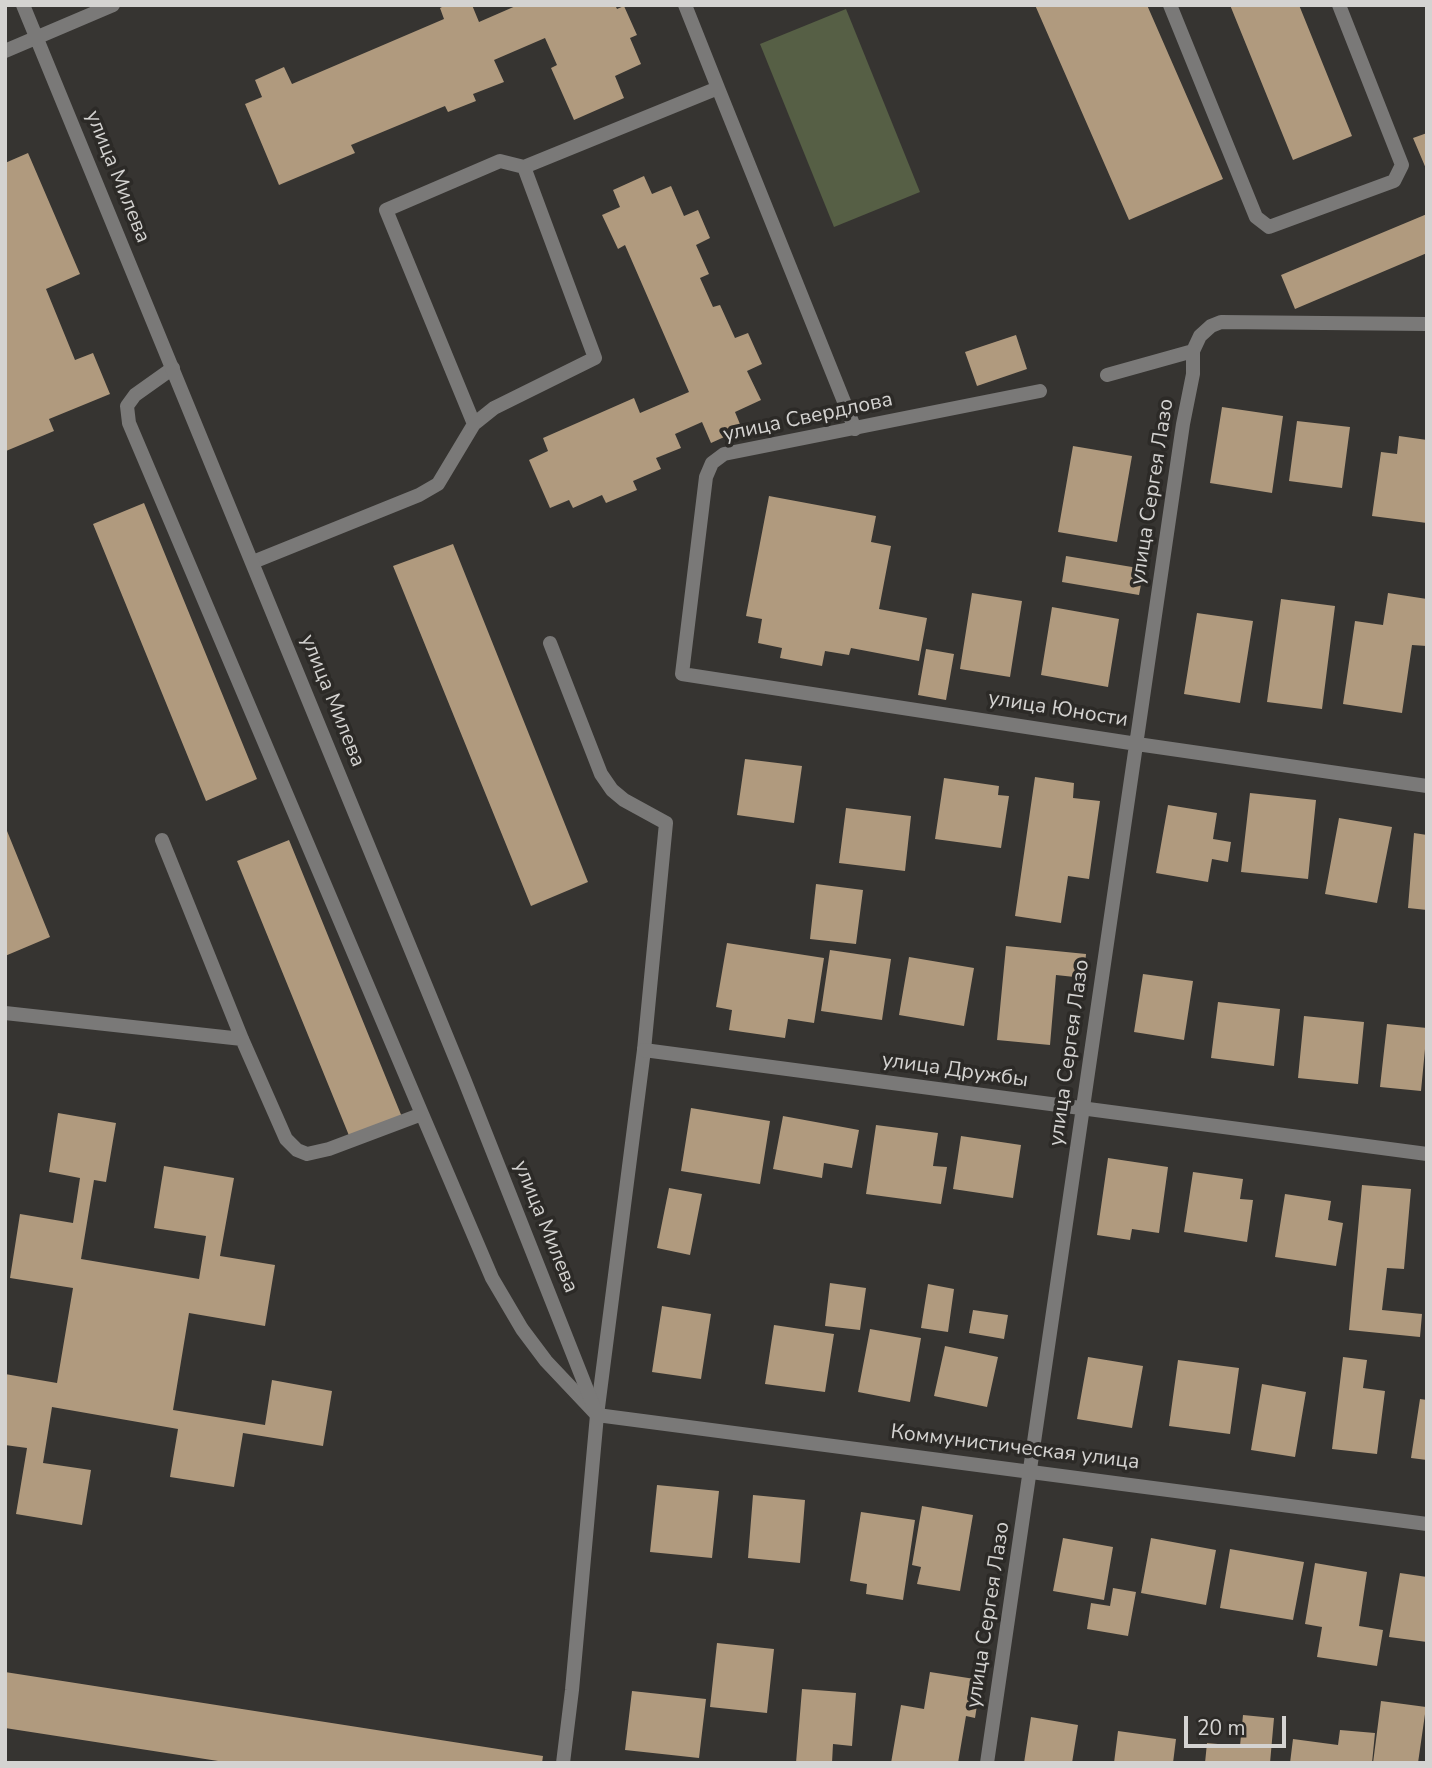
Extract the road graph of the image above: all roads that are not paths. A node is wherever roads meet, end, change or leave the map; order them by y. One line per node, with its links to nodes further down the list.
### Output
1 (23, 5): 6 (street, улица Милева)
2 (113, 5): 6 (street)
3 (685, 5): 8 (street)
4 (1170, 5): 5 (street)
5 (1339, 5)
6 (37, 38): 7 (street); 12 (street, улица Милева)
7 (5, 51)
8 (718, 88): 9 (street); 16 (street)
9 (524, 167): 15 (street); 15 (street)
10 (1427, 324): 11 (street)
11 (1193, 351): 13 (street); 20 (street, улица Сергея Лазо)
12 (173, 368): 17 (street, улица Милева); 27 (street)
13 (1107, 374)
14 (1040, 391): 16 (street, улица Свердлова)
15 (474, 424): 17 (street)
16 (855, 429): 19 (street, улица Свердлова)
17 (253, 562): 29 (street, улица Милева)
18 (550, 643): 25 (street)
19 (682, 674): 20 (street, улица Юности)
20 (1137, 744): 21 (street, улица Юности); 26 (street, улица Сергея Лазо)
21 (1427, 786)
22 (162, 840): 24 (street)
23 (5, 1013): 24 (street)
24 (242, 1039): 27 (street)
25 (644, 1050): 26 (street, улица Дружбы); 29 (street)
26 (1082, 1109): 28 (street, улица Дружбы); 30 (street, улица Сергея Лазо)
27 (422, 1114): 29 (street)
28 (1427, 1154)
29 (597, 1415): 30 (street, Коммунистическая улица); 32 (street)
30 (1032, 1471): 31 (street, Коммунистическая улица); 33 (street, улица Сергея Лазо)
31 (1427, 1524)
32 (563, 1763)
33 (988, 1763)

